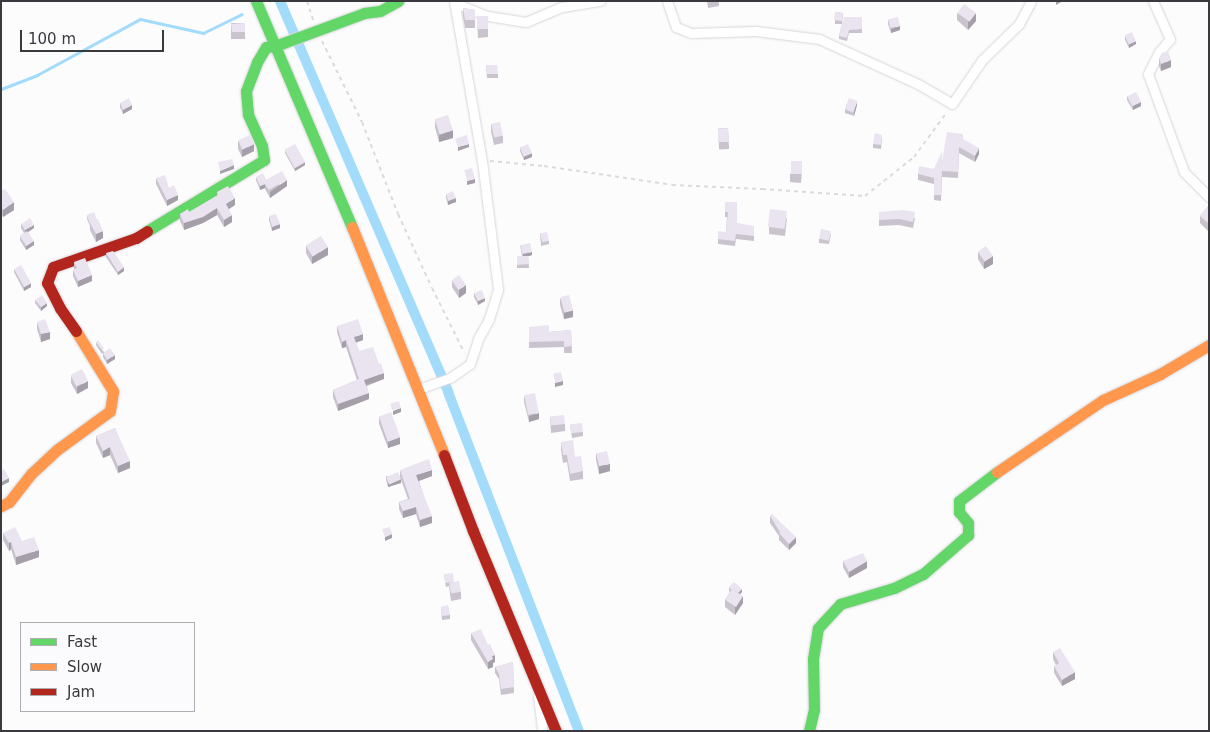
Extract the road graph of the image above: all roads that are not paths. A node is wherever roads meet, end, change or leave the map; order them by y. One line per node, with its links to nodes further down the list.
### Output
1 (256, 1): 8 (street)
2 (398, 1): 8 (street)
3 (601, 1): 7 (street)
4 (667, 1): 5 (street)
5 (1031, 1)
6 (1153, 1): 9 (street)
7 (454, 2): 11 (street)
8 (275, 46): 11 (street); 12 (street)
9 (1209, 197)
10 (1209, 344): 16 (street)
11 (423, 388): 13 (street)
12 (1, 506)
13 (537, 689): 14 (street); 15 (street)
14 (542, 731)
15 (556, 731)
16 (809, 731)

